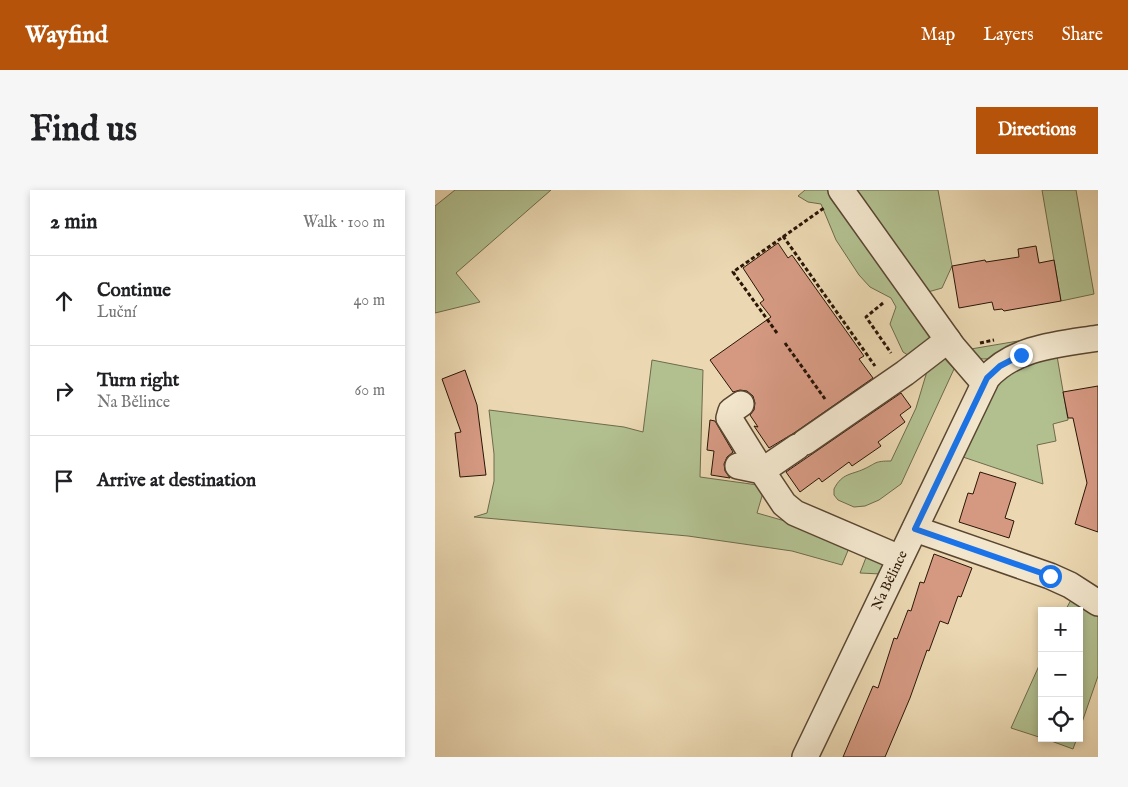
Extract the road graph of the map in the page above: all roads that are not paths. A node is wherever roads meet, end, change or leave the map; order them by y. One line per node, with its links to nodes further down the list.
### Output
1 (836, 197): 3 (street)
2 (1098, 338): 4 (street, Na Bělince)
3 (948, 340): 4 (street); 7 (street)
4 (984, 383): 8 (street, Na Bělince)
5 (741, 404): 7 (street)
6 (738, 466): 7 (street)
7 (762, 471): 9 (street)
8 (915, 529): 9 (street, Na Bělince); 10 (street)
9 (899, 558): 11 (street, Na Bělince)
10 (1098, 603)
11 (805, 757)

